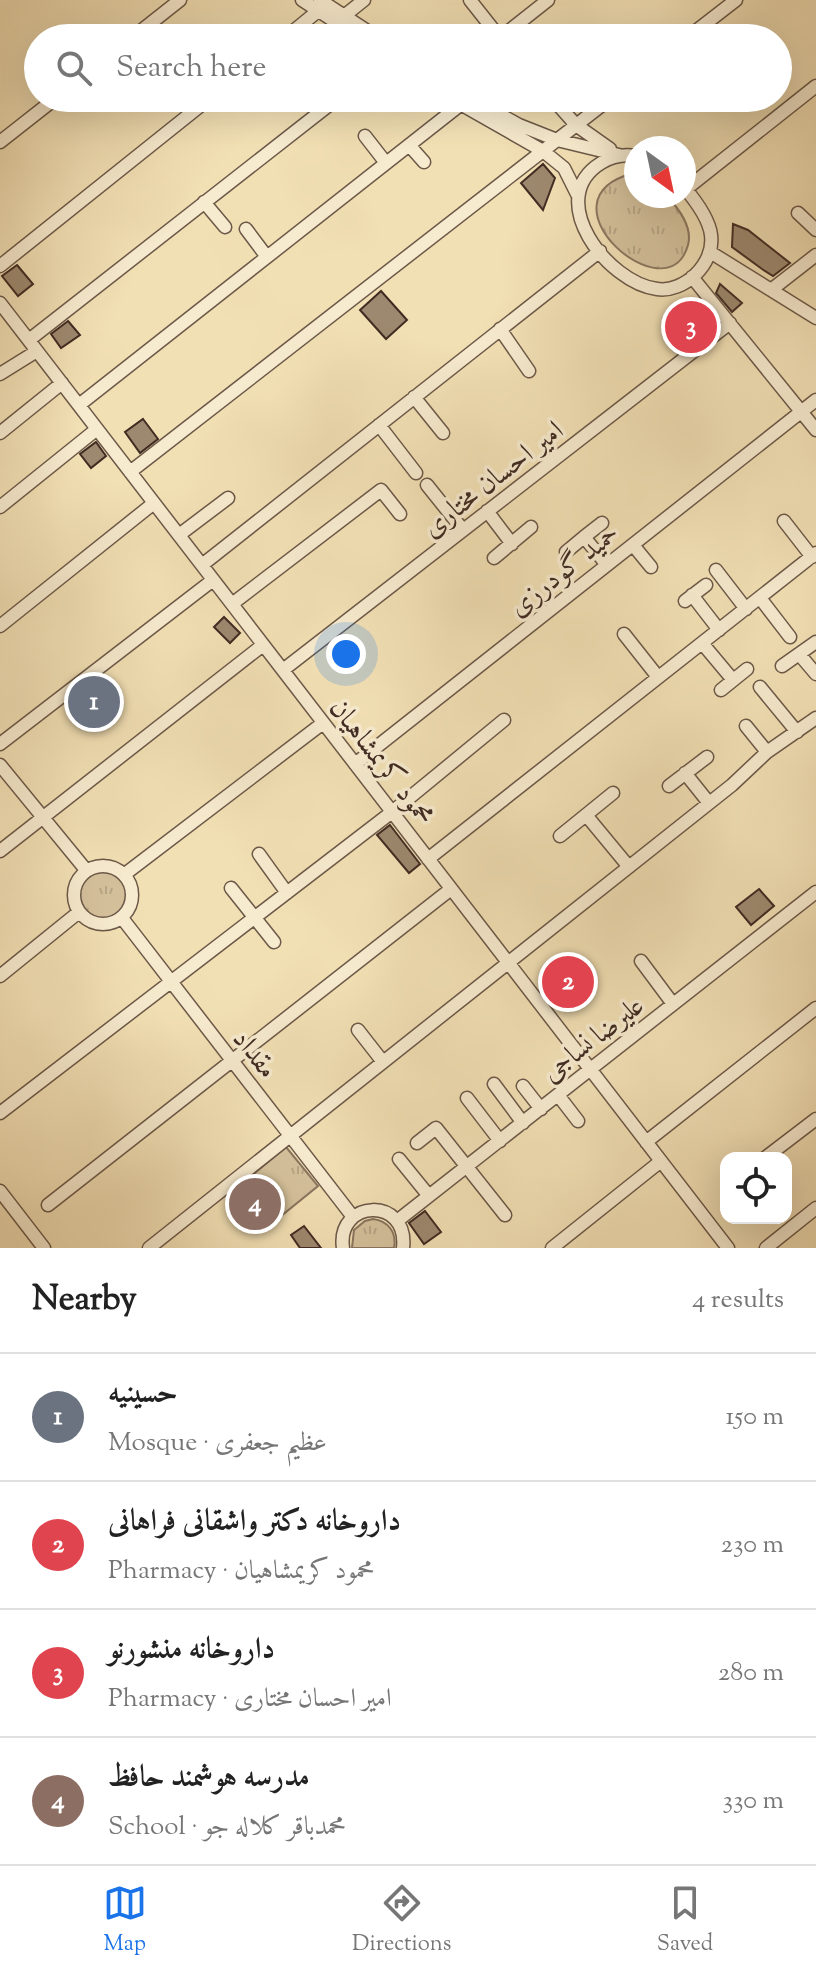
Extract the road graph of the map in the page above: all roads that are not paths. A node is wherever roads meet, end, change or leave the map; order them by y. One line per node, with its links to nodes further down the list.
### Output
1 (180, 0): 9 (street)
2 (302, 0): 7 (street)
3 (364, 0): 8 (street)
4 (470, 0): 13 (street)
5 (548, 0): 14 (street)
6 (736, 0): 15 (street)
7 (319, 6): 8 (street); 10 (street); 11 (street)
8 (344, 16): 12 (street)
9 (150, 24)
10 (300, 24)
11 (342, 24)
12 (356, 24)
13 (489, 24)
14 (518, 24)
15 (705, 24)
16 (816, 86): 17 (street)
17 (792, 105)
18 (38, 112): 30 (street)
19 (192, 112): 49 (street)
20 (320, 112): 39 (street)
21 (446, 112): 31 (street)
22 (480, 112): 32 (street)
23 (488, 112): 29 (street)
24 (564, 112): 27 (street)
25 (593, 112): 27 (street)
26 (783, 112): 37 (street)
27 (576, 125): 29 (street); 33 (street)
28 (365, 136): 36 (street)
29 (557, 140): 32 (street); 33 (street)
30 (0, 142)
31 (409, 145): 35 (street); 36 (street)
32 (543, 151): 38 (street); 69 (street)
33 (619, 155): 34 (street); 38 (street)
34 (624, 155)
35 (424, 162)
36 (386, 163): 48 (street)
37 (696, 179)
38 (577, 194): 45 (street)
39 (204, 202): 42 (street); 56 (street)
40 (696, 205): 46 (street)
41 (798, 213): 44 (street)
42 (225, 227)
43 (246, 229): 48 (street)
44 (816, 230)
45 (600, 251): 50 (street); 55 (street)
46 (710, 252): 50 (street); 51 (street)
47 (816, 255): 51 (street)
48 (267, 257): 62 (street)
49 (0, 266)
50 (692, 277): 54 (street)
51 (771, 290): 53 (street)
52 (0, 303): 56 (street, محمود کریمشاهیان)
53 (816, 318)
54 (730, 323): 63 (street); 75 (street, امیر احسان مختاری)
55 (500, 329): 57 (street); 60 (street)
56 (33, 346): 58 (street); 59 (street, محمود کریمشاهیان)
57 (529, 371)
58 (0, 374)
59 (62, 383): 62 (street, محمود کریمشاهیان); 67 (street)
60 (414, 397): 64 (street); 68 (street)
61 (816, 400): 63 (street, حمید گودرزی)
62 (79, 405): 65 (street, محمود کریمشاهیان)
63 (801, 412): 66 (street); 84 (street, حمید گودرزی)
64 (379, 425): 70 (street); 88 (street)
65 (97, 429): 69 (street, محمود کریمشاهیان); 74 (street)
66 (816, 430)
67 (0, 433)
68 (443, 433)
69 (130, 472): 73 (street, محمود کریمشاهیان)
70 (416, 473)
71 (427, 485): 80 (street)
72 (228, 498): 81 (street)
73 (154, 503): 81 (street, محمود کریمشاهیان); 97 (street)
74 (0, 507)
75 (487, 511): 80 (street, امیر احسان مختاری); 83 (street)
76 (400, 514): 95 (street)
77 (784, 521): 86 (street)
78 (602, 523): 82 (street)
79 (531, 527): 83 (street)
80 (463, 530): 107 (street, امیر احسان مختاری)
81 (179, 535): 88 (street, محمود کریمشاهیان)
82 (584, 537): 85 (street); 89 (street)
83 (512, 544): 87 (street)
84 (633, 545): 89 (street, حمید گودرزی); 90 (street)
85 (566, 552)
86 (814, 555): 94 (street)
87 (494, 558)
88 (202, 565): 92 (street, محمود کریمشاهیان)
89 (607, 565): 121 (street, حمید گودرزی)
90 (651, 567)
91 (716, 570): 96 (street)
92 (213, 580): 95 (street, محمود کریمشاهیان); 118 (street)
93 (706, 585): 98 (street)
94 (760, 598): 96 (street); 100 (street)
95 (232, 604): 103 (street, محمود کریمشاهیان)
96 (746, 609): 98 (street)
97 (0, 626)
98 (719, 630): 102 (street)
99 (624, 634): 109 (street)
100 (790, 637)
101 (816, 642): 104 (street)
102 (702, 643): 109 (street); 110 (street)
103 (263, 645): 107 (street, محمود کریمشاهیان); 129 (street)
104 (799, 654): 105 (street); 108 (street)
105 (782, 666)
106 (747, 669): 110 (street)
107 (283, 670): 115 (street, محمود کریمشاهیان)
108 (816, 674)
109 (658, 677): 133 (street)
110 (733, 680): 112 (street)
111 (760, 687): 117 (street)
112 (721, 690)
113 (816, 718): 117 (street)
114 (504, 720): 127 (street)
115 (323, 723): 121 (street, محمود کریمشاهیان); 136 (street)
116 (746, 726): 119 (street)
117 (797, 732): 119 (street)
118 (0, 744)
119 (767, 752): 126 (street)
120 (707, 757): 123 (street)
121 (355, 764): 127 (street, محمود کریمشاهیان)
122 (0, 765): 129 (street)
123 (685, 773): 124 (street); 126 (street)
124 (669, 786)
125 (613, 793): 128 (street)
126 (709, 803): 134 (street)
127 (392, 812): 133 (street, محمود کریمشاهیان); 140 (street)
128 (586, 815): 130 (street); 134 (street)
129 (42, 818): 131 (street); 135 (street)
130 (560, 836)
131 (0, 851)
132 (259, 854): 140 (street)
133 (428, 859): 138 (street, محمود کریمشاهیان)
134 (629, 867): 146 (street)
135 (86, 870): 136 (street); 141 (street)
136 (125, 874): 142 (street)
137 (231, 888): 143 (street)
138 (451, 889): 146 (street, محمود کریمشاهیان); 152 (street)
139 (816, 892): 149 (street, علیرضا نساجی)
140 (287, 893): 143 (street)
141 (79, 912): 142 (street); 147 (street)
142 (122, 918): 148 (street, مقداد)
143 (254, 918): 144 (street); 148 (street)
144 (274, 942)
145 (641, 961): 149 (street)
146 (508, 963): 153 (street); 154 (street, محمود کریمشاهیان)
147 (0, 976)
148 (170, 982): 152 (street, مقداد); 160 (street)
149 (673, 1004): 154 (street, علیرضا نساجی)
150 (816, 1008): 166 (street)
151 (358, 1030): 153 (street)
152 (232, 1061): 164 (street, مقداد); 174 (street)
153 (383, 1062): 164 (street)
154 (590, 1070): 157 (street, علیرضا نساجی); 166 (street, محمود کریمشاهیان)
155 (494, 1084): 163 (street)
156 (523, 1086): 159 (street)
157 (558, 1095): 159 (street, علیرضا نساجی); 162 (street)
158 (467, 1098): 165 (street)
159 (541, 1109): 163 (street, علیرضا نساجی)
160 (0, 1113)
161 (816, 1119): 168 (street)
162 (578, 1121)
163 (523, 1123): 165 (street, علیرضا نساجی)
164 (290, 1136): 177 (street, مقداد); 183 (street)
165 (500, 1141): 171 (street, علیرضا نساجی)
166 (646, 1142): 170 (street, محمود کریمشاهیان)
167 (417, 1143): 171 (street)
168 (773, 1152)
169 (399, 1159): 173 (street)
170 (661, 1161): 181 (street, محمود کریمشاهیان); 186 (street)
171 (466, 1167): 173 (street, علیرضا نساجی); 176 (street)
172 (0, 1191): 182 (street)
173 (429, 1196): 179 (street, علیرضا نساجی)
174 (48, 1205)
175 (816, 1208): 178 (street)
176 (505, 1215)
177 (353, 1217): 179 (street); 184 (street)
178 (792, 1219)
179 (397, 1221): 185 (street)
180 (787, 1224): 188 (street)
181 (724, 1243): 187 (street)
182 (39, 1246)
183 (149, 1248)
184 (343, 1248)
185 (403, 1248)
186 (552, 1248)
187 (708, 1248)
188 (766, 1248)

